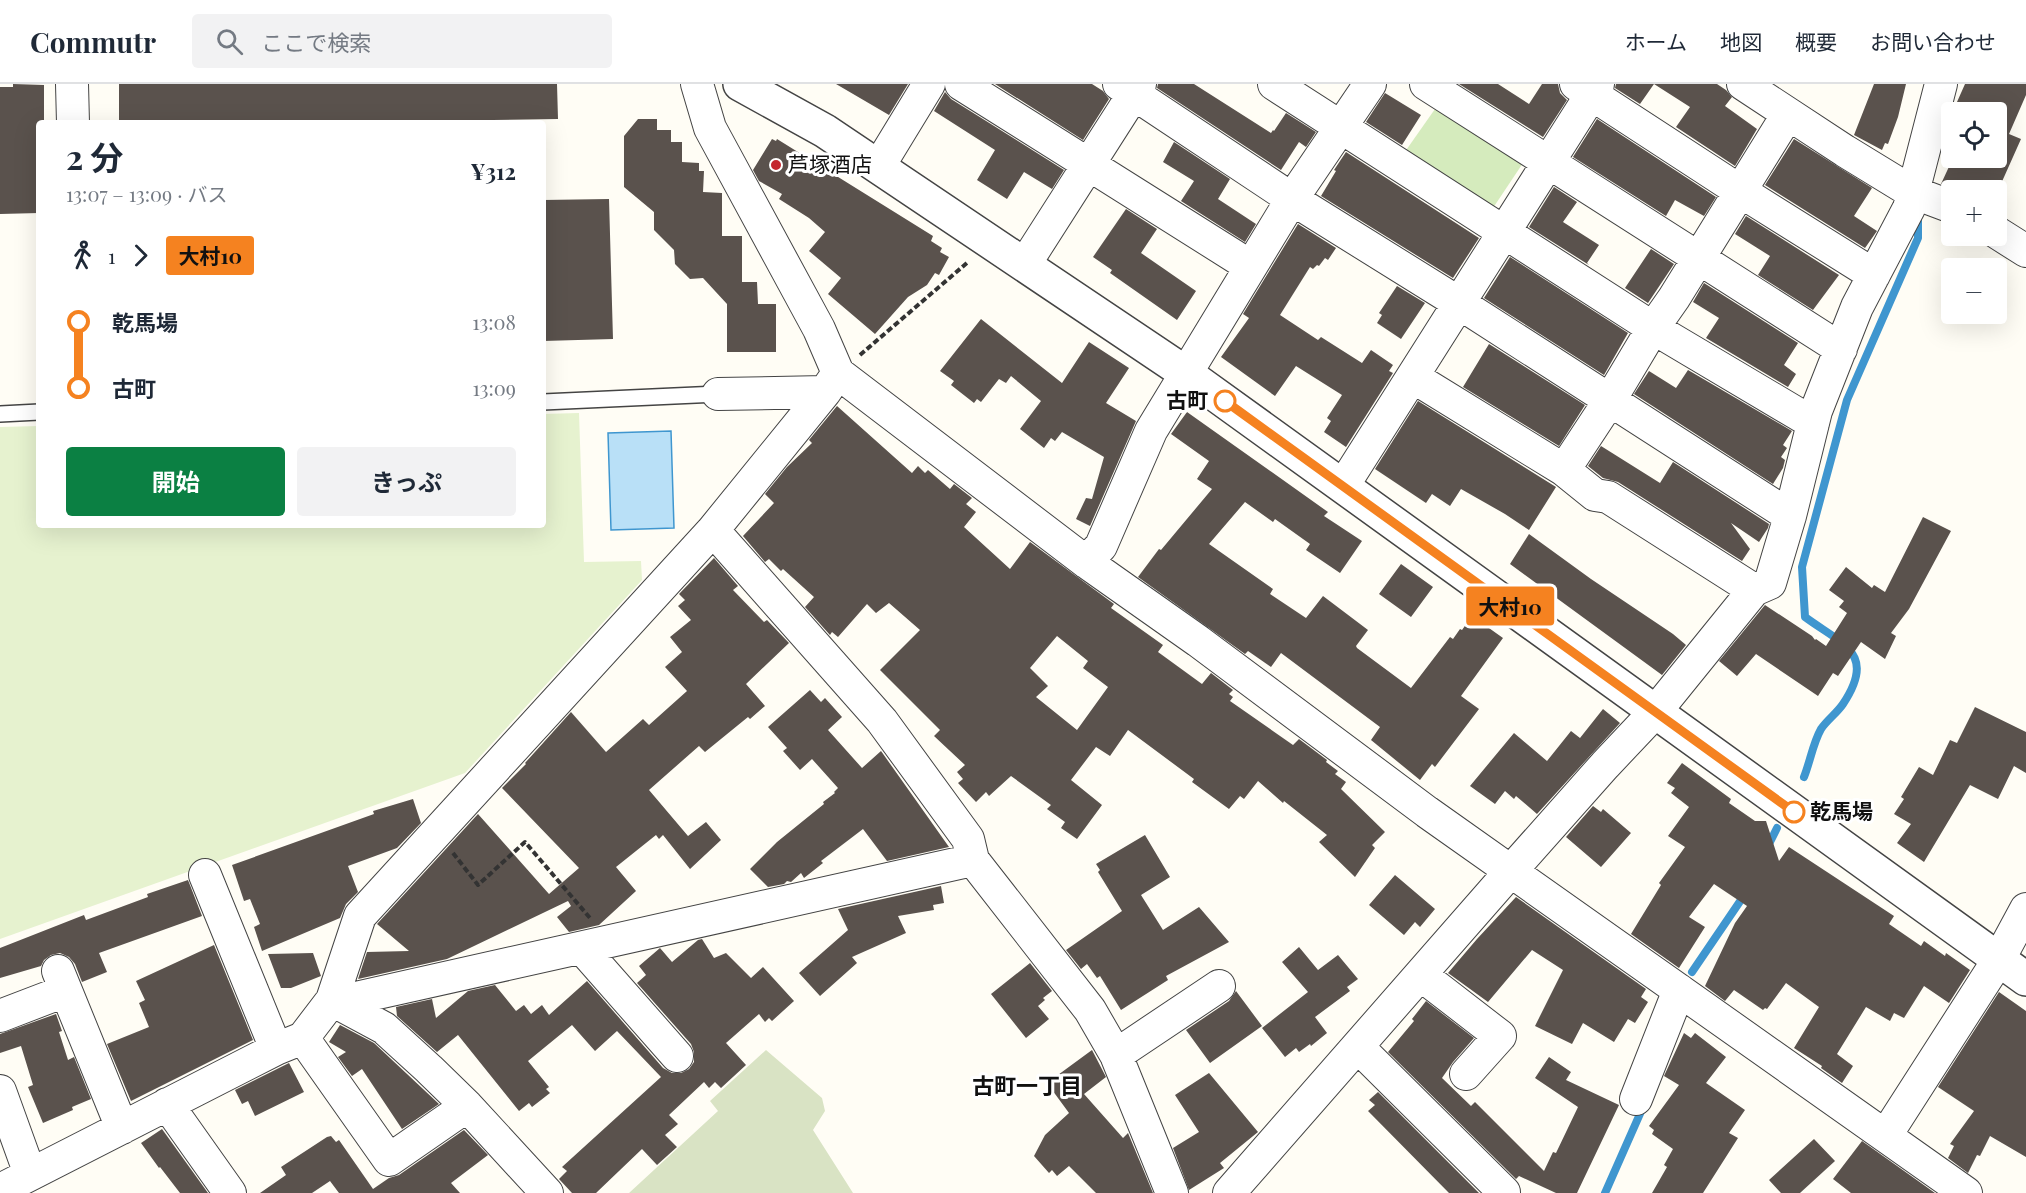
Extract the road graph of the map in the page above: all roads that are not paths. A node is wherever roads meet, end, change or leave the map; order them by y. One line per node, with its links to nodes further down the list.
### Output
1 (72, 84): 14 (street)
2 (697, 84): 35 (street)
3 (740, 84): 18 (street)
4 (929, 84): 18 (street)
5 (961, 84): 17 (street)
6 (1274, 84): 15 (street)
7 (1370, 84): 15 (street)
8 (1426, 84): 16 (street)
9 (1743, 84): 13 (street)
10 (1941, 84): 20 (street)
11 (1131, 87): 17 (street); 21 (street)
12 (1589, 87): 16 (street); 19 (street)
13 (1788, 114): 19 (street); 20 (street)
14 (73, 120)
15 (1340, 127): 21 (street); 23 (street)
16 (1548, 162): 23 (street); 26 (street)
17 (1089, 165): 27 (street); 28 (street)
18 (879, 166): 27 (street)
19 (1740, 191): 26 (street); 29 (street)
20 (1912, 192): 22 (street); 29 (street)
21 (1292, 199): 28 (street); 30 (street)
22 (1941, 203)
23 (1504, 233): 30 (street); 31 (street)
24 (2007, 239): 25 (street)
25 (2026, 251)
26 (1698, 258): 31 (street); 32 (street)
27 (1025, 264): 33 (street)
28 (1250, 266): 33 (street)
29 (1874, 275): 32 (street)
30 (1459, 303): 34 (street); 37 (street)
31 (1653, 328): 37 (street); 41 (street)
32 (1841, 350): 41 (street)
33 (1187, 374): 43 (street); 46 (street)
34 (1413, 377): 42 (street); 43 (street)
35 (832, 383): 36 (street); 45 (street); 46 (street)
36 (718, 394): 38 (lane)
37 (1610, 400): 42 (street); 44 (street)
38 (546, 402)
39 (36, 412): 40 (lane)
40 (0, 414)
41 (1813, 423): 44 (street)
42 (1564, 470): 47 (street)
43 (1343, 486): 48 (street)
44 (1790, 516): 47 (street)
45 (712, 530): 49 (street); 59 (street)
46 (1086, 562): 50 (street)
47 (1754, 590): 48 (street)
48 (1656, 711): 50 (street); 54 (street)
49 (973, 860): 53 (street); 63 (street)
50 (1510, 872): 55 (street); 58 (street)
51 (205, 875): 61 (street)
52 (2026, 909): 54 (street)
53 (596, 945): 59 (street); 64 (street)
54 (1999, 959): 56 (street); 71 (street)
55 (1421, 975): 62 (street); 65 (street)
56 (2026, 979)
57 (1219, 986): 63 (street)
58 (1679, 990): 67 (street); 71 (street)
59 (332, 1000): 61 (street); 69 (street)
60 (0, 1016): 70 (street)
61 (290, 1044): 68 (street); 69 (street)
62 (1358, 1047): 74 (street); 78 (street)
63 (1116, 1055): 77 (street)
64 (677, 1056)
65 (1466, 1074)
66 (0, 1091): 72 (street)
67 (1636, 1099)
68 (167, 1104): 70 (street); 75 (street)
69 (467, 1106): 76 (street)
70 (122, 1128): 72 (street)
71 (1886, 1135): 79 (street)
72 (30, 1174): 73 (street)
73 (0, 1190)
74 (1504, 1192)
75 (230, 1193)
76 (547, 1193)
77 (1172, 1193)
78 (1229, 1193)
79 (1966, 1193)

